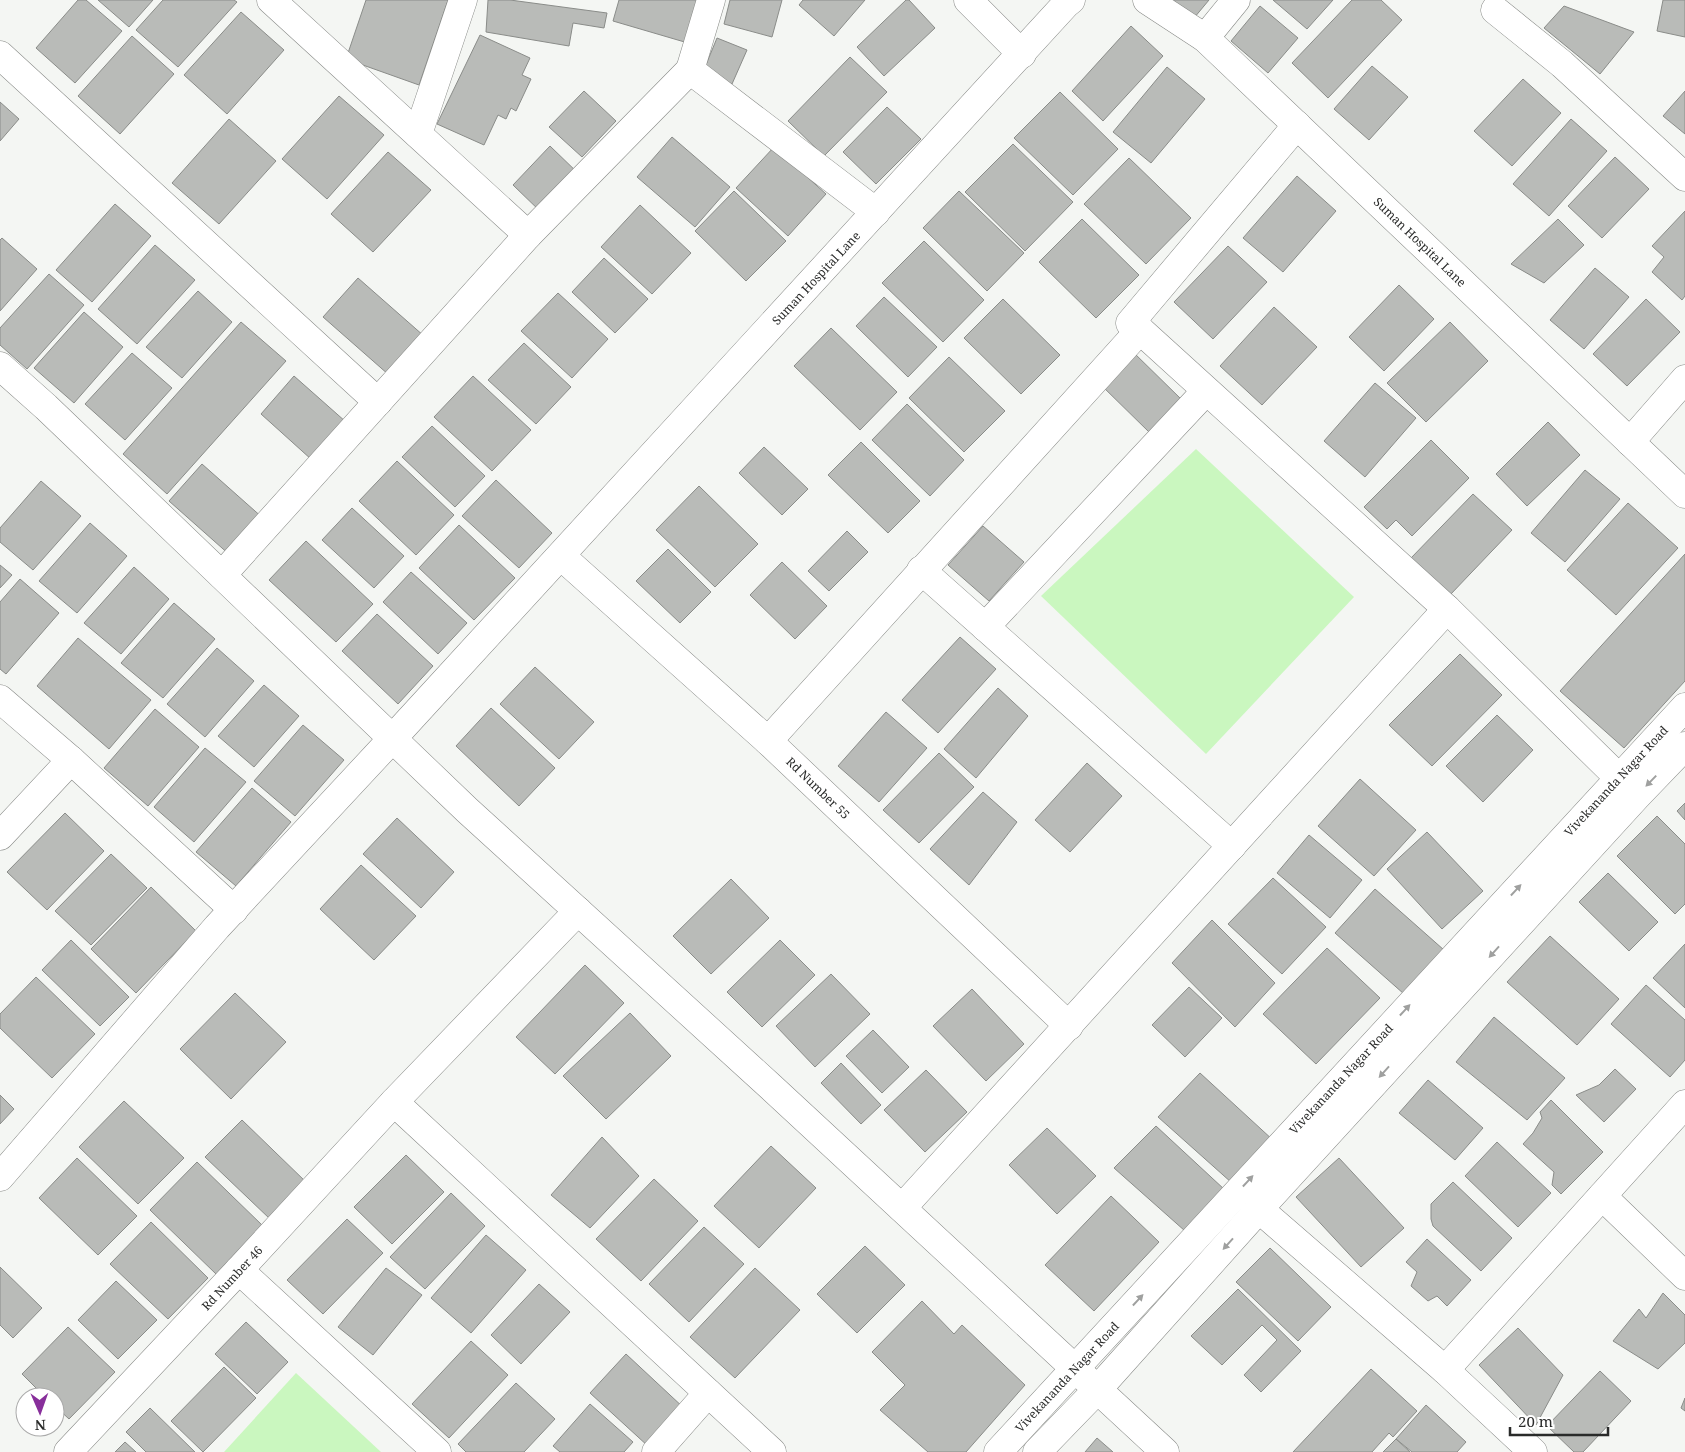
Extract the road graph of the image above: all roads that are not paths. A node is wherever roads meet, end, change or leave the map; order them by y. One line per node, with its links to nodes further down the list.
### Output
1 (271, 0): 14 (street)
2 (463, 0): 14 (street)
3 (711, 0): 12 (street)
4 (968, 0): 11 (street)
5 (1072, 0): 11 (street, Suman Hospital Lane)
6 (1147, 0): 9 (street, Suman Hospital Lane)
7 (1236, 0): 9 (street)
8 (1495, 10): 15 (street)
9 (1205, 38): 13 (street, Suman Hospital Lane)
10 (0, 54): 22 (street)
11 (1022, 54): 16 (street, Suman Hospital Lane)
12 (690, 70): 16 (street); 17 (street)
13 (1297, 125): 18 (street); 23 (street, Suman Hospital Lane)
14 (418, 134): 17 (street)
15 (1685, 177)
16 (876, 212): 25 (street, Suman Hospital Lane)
17 (528, 235): 22 (street)
18 (1140, 330): 21 (street); 26 (street)
19 (0, 366): 27 (street)
20 (1685, 379): 23 (street)
21 (1206, 391): 28 (street); 29 (street)
22 (378, 402): 27 (street)
23 (1630, 442): 24 (street, Suman Hospital Lane)
24 (1685, 494)
25 (561, 556): 32 (street, Suman Hospital Lane); 33 (street, Rd Number 55)
26 (921, 570): 29 (street); 33 (street)
27 (222, 576): 32 (street)
28 (1447, 610): 36 (street); 38 (street)
29 (985, 627): 38 (street)
30 (0, 698): 35 (street)
31 (1685, 706): 36 (street, Vivekananda Nagar Road)
32 (392, 739): 39 (street, Suman Hospital Lane); 40 (street)
33 (768, 741): 41 (street, Rd Number 55)
34 (1685, 746): 47 (street, Vivekananda Nagar Road, one-way to 47)
35 (71, 760): 37 (street); 39 (street)
36 (1619, 778): 50 (street, Vivekananda Nagar Road, one-way to 36)
37 (0, 836)
38 (1232, 846): 41 (street)
39 (234, 910): 44 (street, Suman Hospital Lane)
40 (578, 911): 42 (street, Rd Number 46); 46 (street)
41 (1069, 1026): 46 (street)
42 (394, 1102): 48 (street, Rd Number 46); 53 (street)
43 (1685, 1104): 45 (street)
44 (0, 1177)
45 (1602, 1196): 49 (street); 51 (street)
46 (902, 1208): 50 (street)
47 (1259, 1209): 51 (street); 52 (street, Vivekananda Nagar Road, one-way to 52)
48 (240, 1270): 54 (street, Rd Number 46); 55 (street)
49 (1685, 1276)
50 (1074, 1369): 52 (street); 58 (street, Vivekananda Nagar Road)
51 (1445, 1370): 61 (street)
52 (1097, 1390): 59 (street, Vivekananda Nagar Road); 60 (street)
53 (708, 1393): 56 (street); 57 (street)
54 (68, 1452)
55 (437, 1452)
56 (656, 1452)
57 (772, 1452)
58 (998, 1452)
59 (1037, 1452)
60 (1164, 1452)
61 (1533, 1452)

